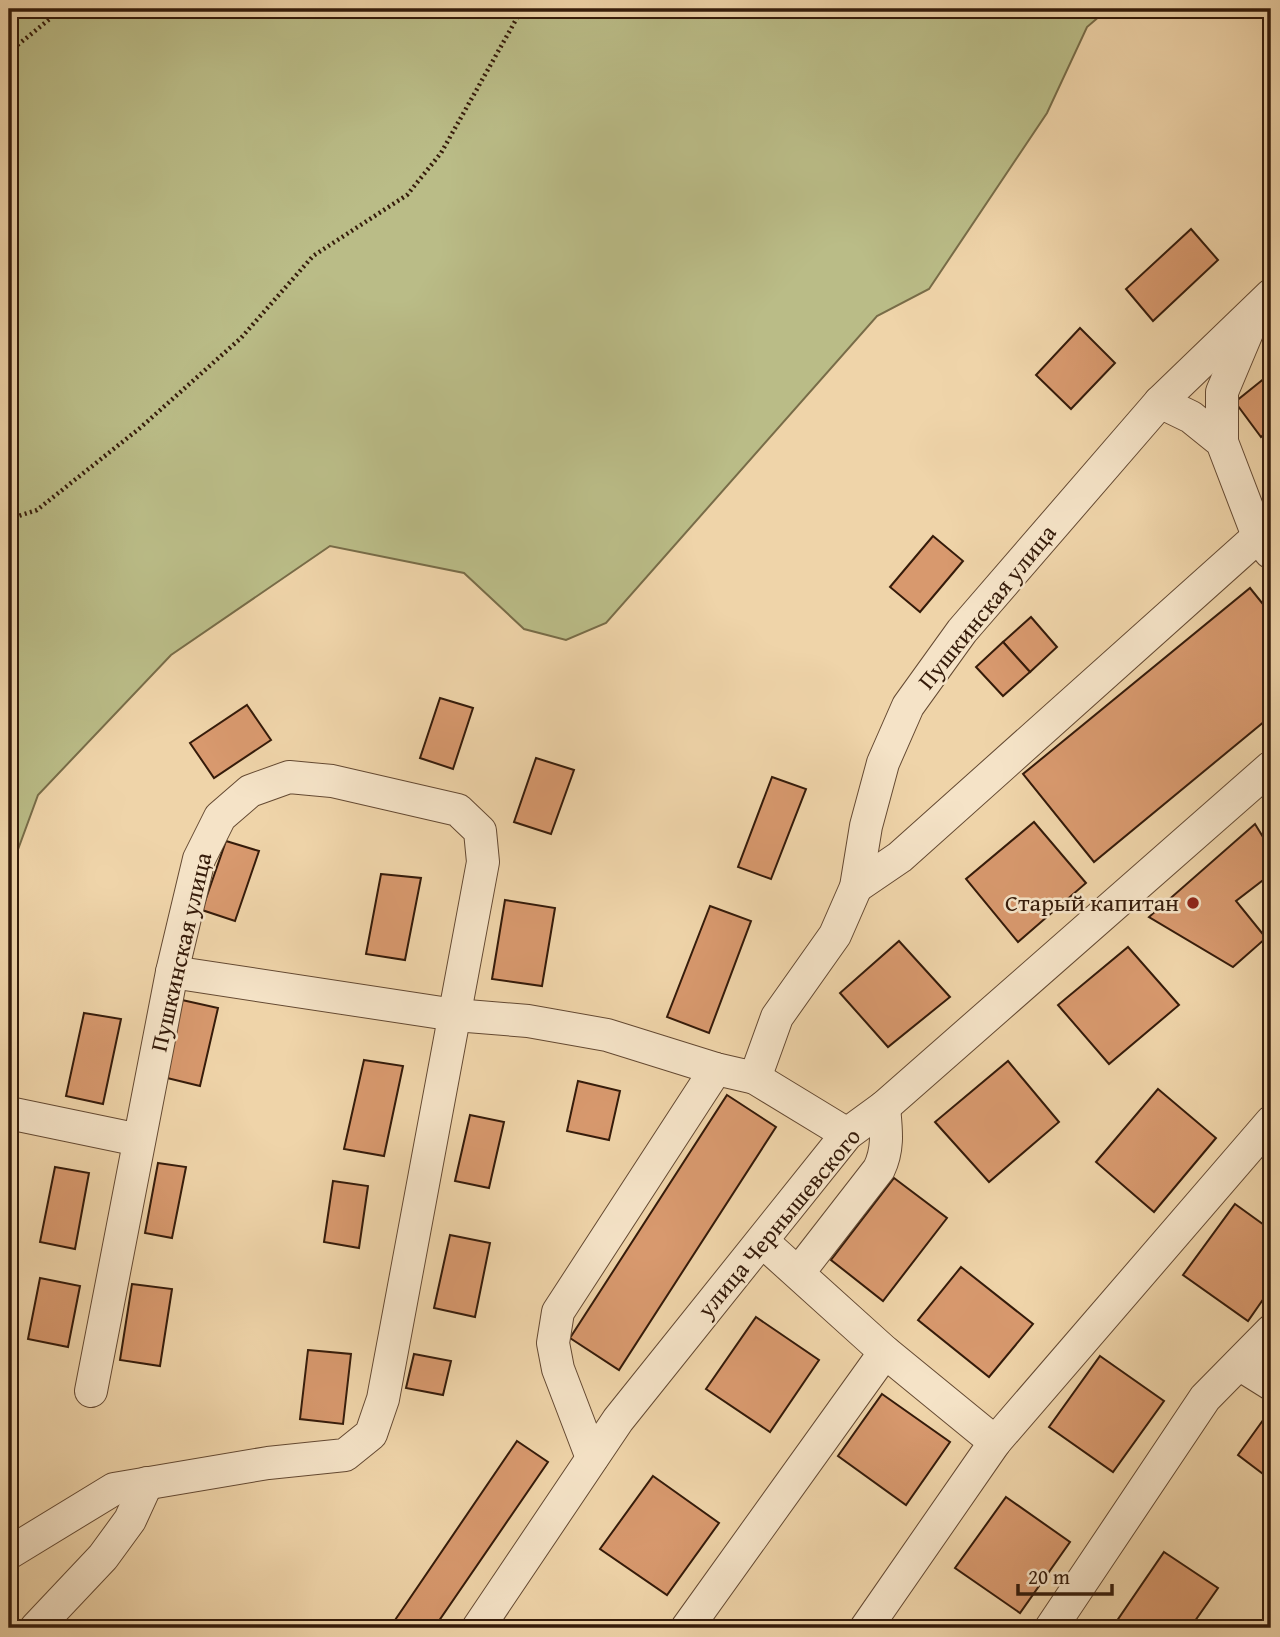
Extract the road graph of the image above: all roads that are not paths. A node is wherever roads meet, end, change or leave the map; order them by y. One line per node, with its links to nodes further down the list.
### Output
1 (1263, 304): 2 (street, Пушкинская улица); 3 (street)
2 (1160, 402): 3 (street); 6 (street, Пушкинская улица)
3 (1222, 442): 4 (street)
4 (1267, 538): 6 (street)
5 (1266, 783): 11 (street, улица Чернышевского)
6 (856, 887): 10 (street, Пушкинская улица)
7 (172, 972): 8 (street); 8 (street, Пушкинская улица); 15 (street, Пушкинская улица)
8 (455, 1015): 9 (street); 25 (street, Пушкинская улица)
9 (716, 1069): 10 (street); 24 (street)
10 (755, 1079): 14 (street)
11 (884, 1107): 14 (street, улица Чернышевского); 17 (street)
12 (9, 1113): 15 (street)
13 (1271, 1122): 23 (street)
14 (847, 1135): 16 (street, улица Чернышевского)
15 (139, 1140): 22 (street, Пушкинская улица)
16 (762, 1241): 17 (street); 24 (street, улица Чернышевского)
17 (799, 1272): 19 (street)
18 (1271, 1331): 20 (street)
19 (885, 1352): 23 (street); 29 (street)
20 (1240, 1364): 21 (street); 31 (street)
21 (1271, 1384)
22 (91, 1391)
23 (995, 1442): 30 (street)
24 (593, 1458): 28 (street, улица Чернышевского)
25 (147, 1483): 26 (street, Пушкинская улица); 27 (street)
26 (9, 1553)
27 (36, 1628)
28 (478, 1628)
29 (687, 1628)
30 (866, 1628)
31 (1051, 1628)

